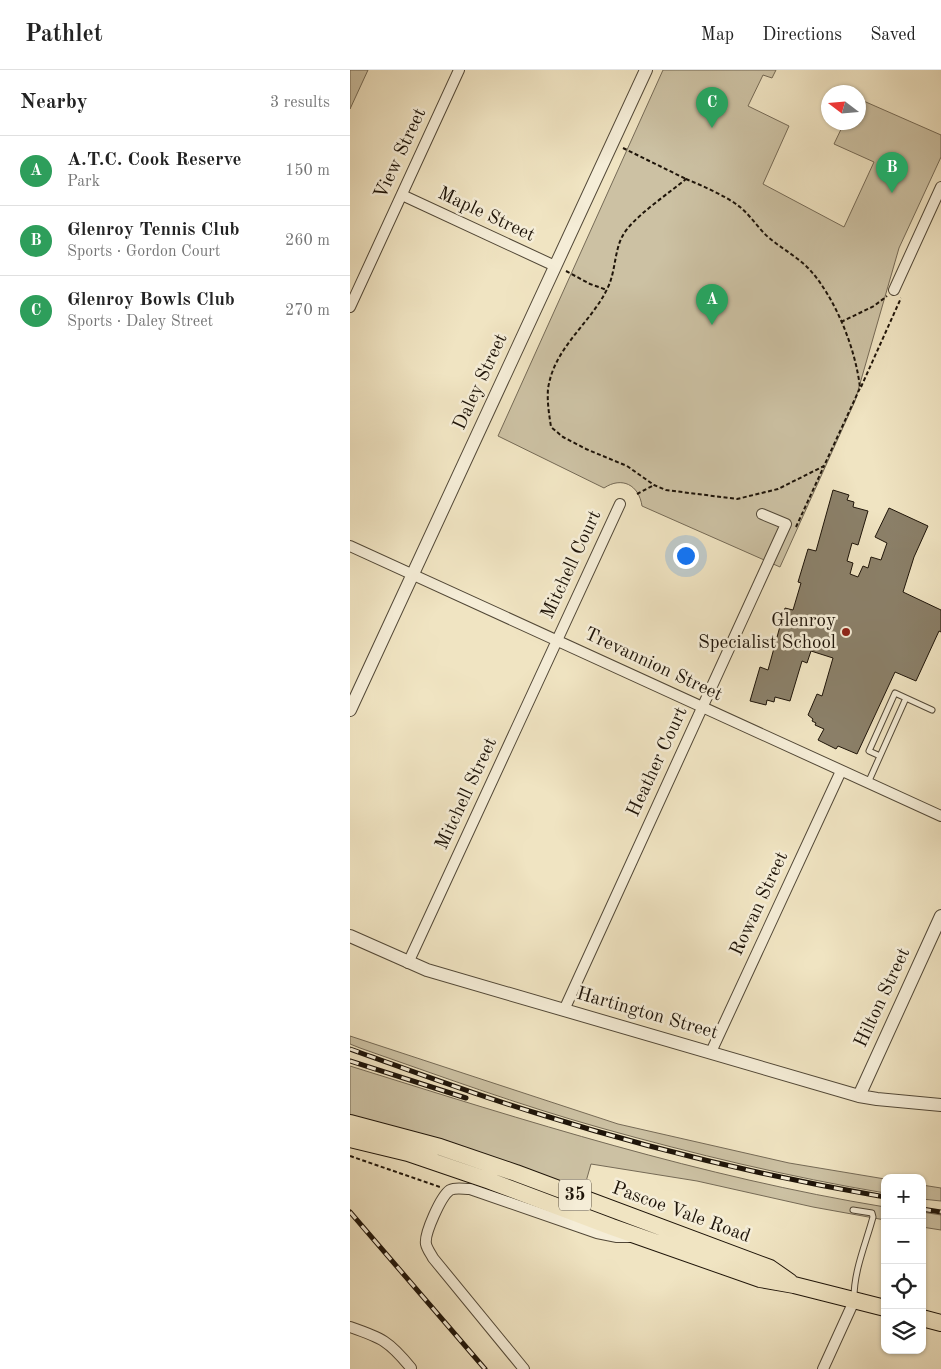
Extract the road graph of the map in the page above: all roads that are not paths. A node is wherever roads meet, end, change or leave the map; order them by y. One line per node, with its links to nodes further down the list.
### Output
1 (459, 70): 4 (street, View Street)
2 (646, 70): 5 (street, Daley Street)
3 (941, 187): 6 (street)
4 (402, 195): 5 (street, Maple Street); 7 (street, View Street)
5 (555, 266): 11 (street, Daley Street)
6 (899, 291)
7 (350, 307)
8 (620, 504): 12 (street, Mitchell Court)
9 (762, 514): 14 (street, Heather Court)
10 (350, 546): 11 (street, Trevannion Street)
11 (413, 575): 12 (street, Trevannion Street); 15 (street, Daley Street)
12 (557, 640): 14 (street, Trevannion Street); 23 (street, Mitchell Street)
13 (906, 698): 16 (lane); 17 (lane); 17 (lane)
14 (703, 707): 18 (street, Trevannion Street); 24 (street, Heather Court)
15 (350, 710)
16 (932, 710)
17 (880, 756): 19 (lane)
18 (841, 771): 19 (street, Trevannion Street); 25 (street, Rowan Street)
19 (868, 783): 20 (street, Trevannion Street)
20 (941, 816)
21 (941, 916): 26 (street, Hilton Street)
22 (350, 936): 23 (street, Hartington Street)
23 (408, 963): 24 (street, Hartington Street)
24 (564, 1010): 25 (street, Hartington Street)
25 (711, 1052): 26 (street, Hartington Street)
26 (859, 1096): 27 (street, Hartington Street)
27 (941, 1105)
28 (350, 1123): 32 (main road, Pascoe Vale Road / 35)
29 (350, 1139): 31 (main road, Pascoe Vale Road / 35)
30 (853, 1210): 33 (lane)
31 (642, 1237): 32 (main road, Pascoe Vale Road / 35); 39 (street)
32 (794, 1285): 33 (main road, Pascoe Vale Road / 35)
33 (854, 1301): 34 (main road, Pascoe Vale Road / 35); 40 (street)
34 (881, 1307)
35 (926, 1319): 36 (main road)
36 (941, 1322)
37 (350, 1327): 38 (street)
38 (411, 1368)
39 (524, 1369)
40 (823, 1369)

